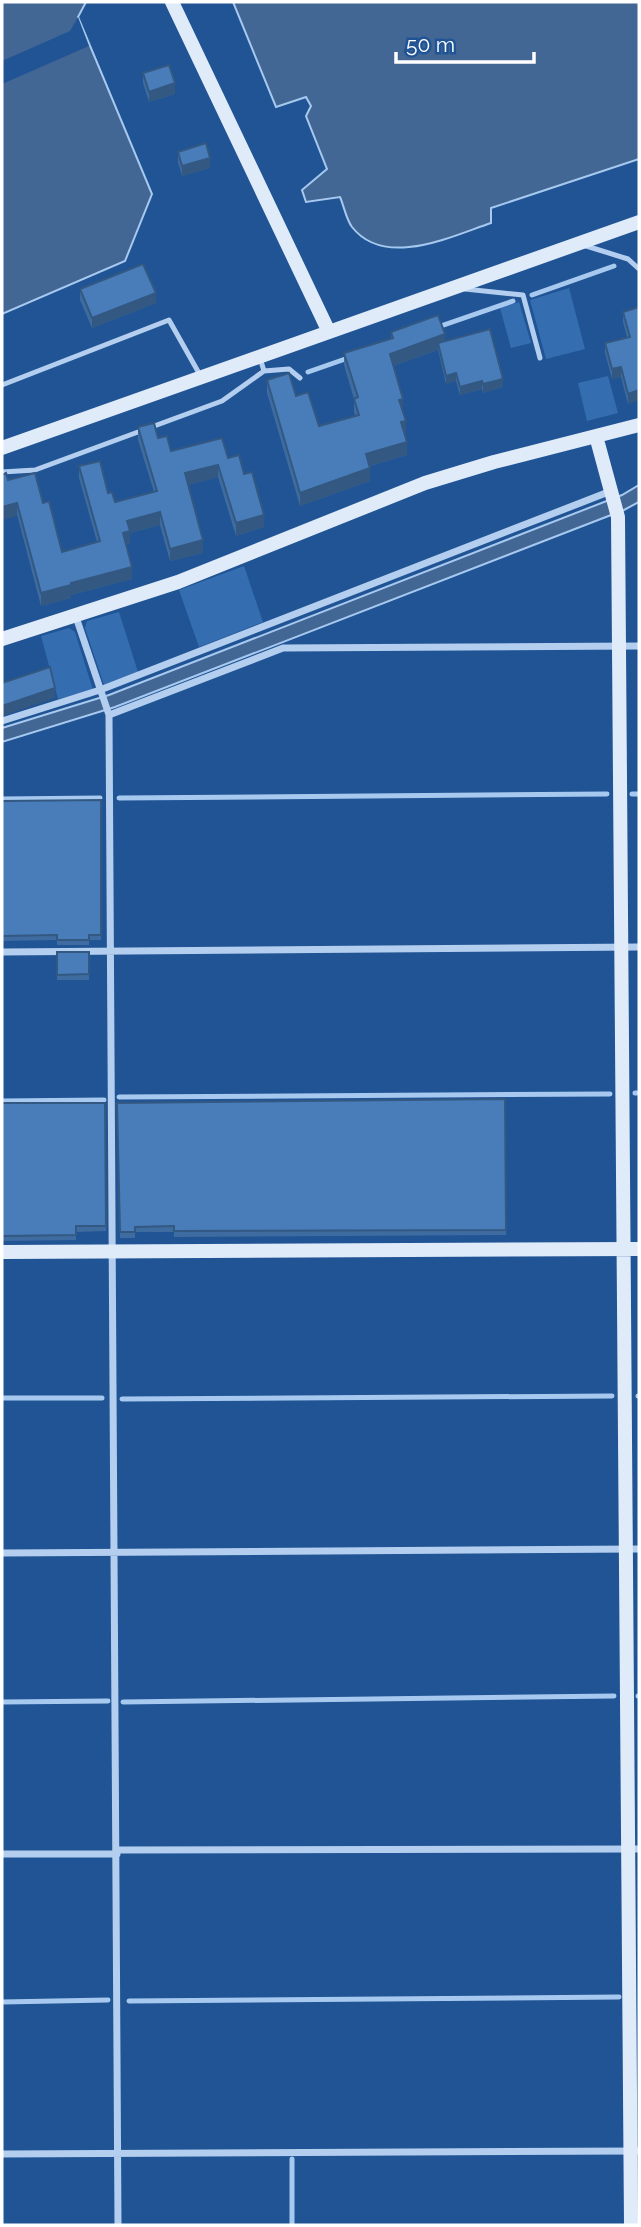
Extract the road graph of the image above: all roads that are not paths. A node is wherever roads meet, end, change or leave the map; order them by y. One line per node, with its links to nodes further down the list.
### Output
1 (172, 2): 6 (street)
2 (639, 222): 3 (street)
3 (580, 243): 4 (lane); 5 (street)
4 (639, 269)
5 (454, 288): 6 (street); 7 (lane)
6 (329, 332): 8 (street)
7 (540, 358)
8 (262, 364): 9 (street); 10 (lane); 15 (lane)
9 (201, 377): 11 (lane); 14 (street)
10 (300, 378)
11 (2, 385)
12 (639, 425): 13 (street)
13 (596, 436): 16 (street); 17 (street)
14 (2, 448)
15 (2, 472)
16 (612, 493): 19 (street); 21 (street)
17 (76, 617): 18 (street); 21 (street)
18 (2, 639)
19 (619, 646): 20 (street); 22 (street); 24 (street)
20 (639, 646)
21 (101, 692): 22 (street); 23 (street)
22 (109, 715): 26 (street)
23 (2, 721)
24 (621, 947): 25 (street); 26 (street); 28 (street)
25 (639, 947)
26 (110, 951): 27 (street); 30 (street)
27 (2, 952)
28 (623, 1249): 29 (street); 30 (street); 32 (street)
29 (639, 1249)
30 (110, 1251): 31 (street); 34 (street)
31 (2, 1252)
32 (633, 1549): 34 (street); 35 (street)
33 (2, 1553): 34 (street)
34 (114, 1553): 36 (street)
35 (634, 1849): 36 (street); 38 (street)
36 (117, 1852): 37 (street); 39 (street)
37 (2, 1854)
38 (635, 2152): 39 (street); 42 (street)
39 (118, 2153): 40 (street); 41 (street)
40 (2, 2154)
41 (118, 2225)
42 (631, 2225)

